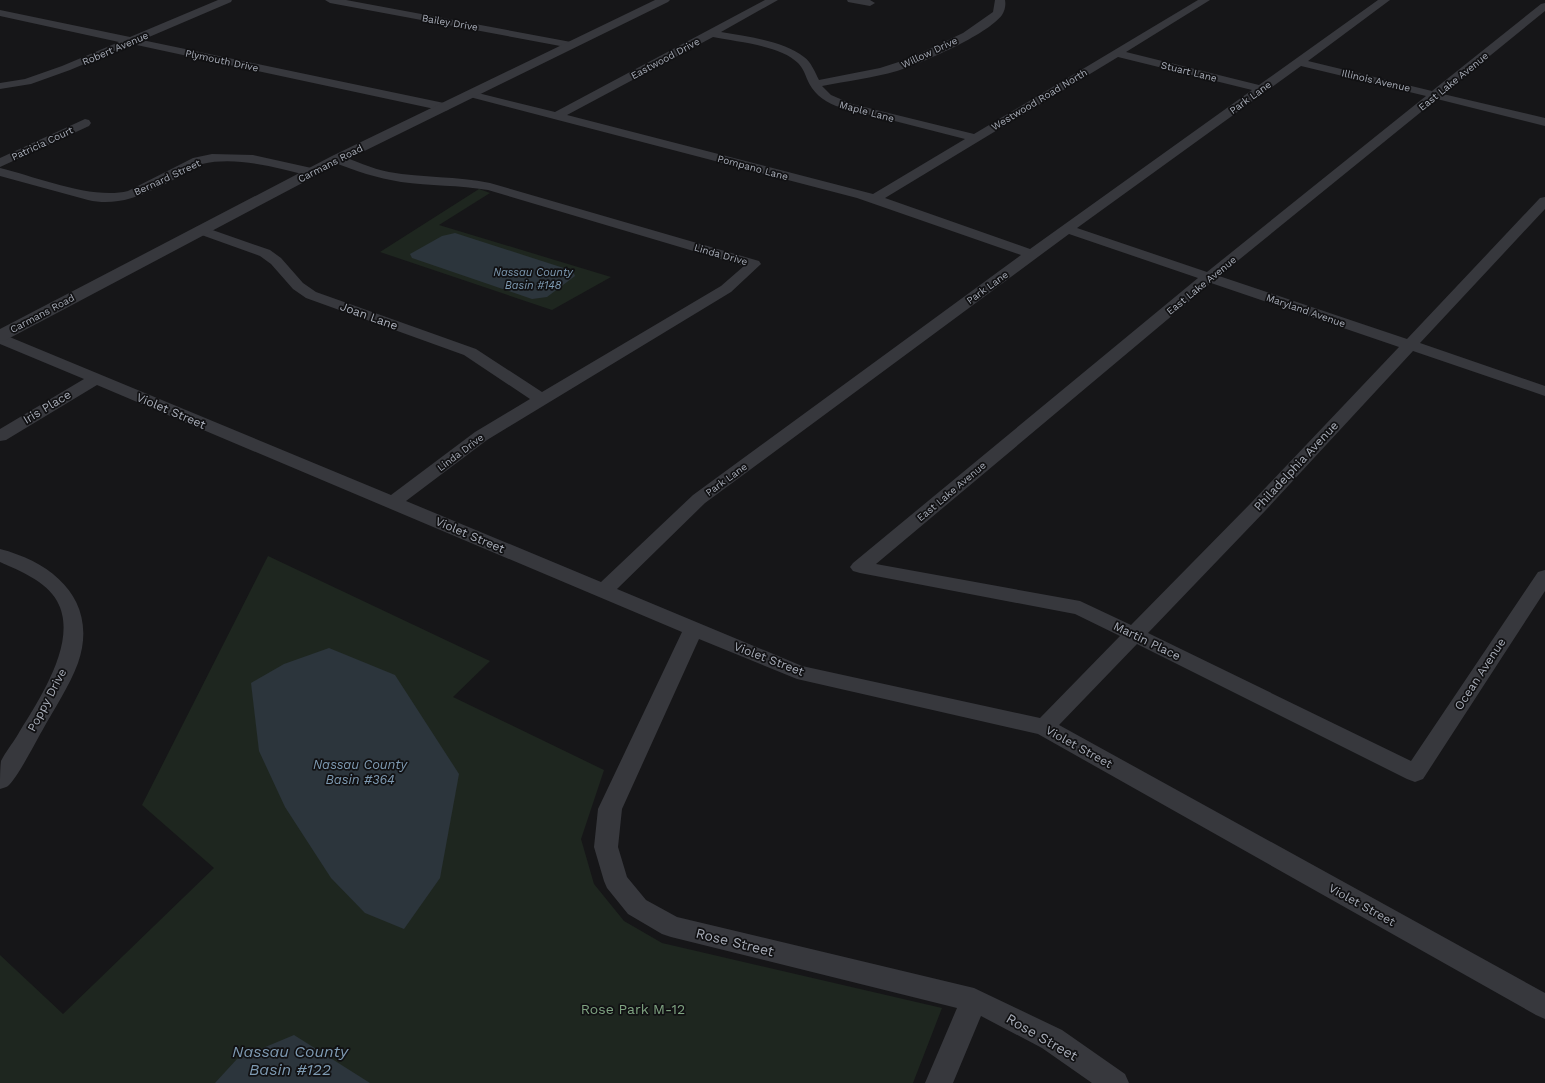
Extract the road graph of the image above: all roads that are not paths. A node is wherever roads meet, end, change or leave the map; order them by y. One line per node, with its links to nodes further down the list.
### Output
1 (227, 0): 13 (street, Robert Avenue)
2 (330, 0): 14 (street, Bailey Drive)
3 (664, 0): 14 (street, Carmans Road)
4 (773, 0): 12 (street, Eastwood Drive)
5 (852, 0): 9 (street)
6 (1000, 0): 17 (street, Willow Drive)
7 (1385, 0): 16 (street, Park Lane)
8 (1200, 1): 15 (street, Westwood Road North)
9 (870, 4)
10 (1545, 6): 21 (street, East Lake Avenue)
11 (0, 14): 13 (street, Plymouth Drive)
12 (711, 33): 17 (street, Maple Lane); 23 (street, Eastwood Drive)
13 (130, 41): 18 (street, Robert Avenue); 22 (street, Plymouth Drive)
14 (571, 45): 20 (street, Carmans Road)
15 (1117, 53): 19 (street, Stuart Lane); 26 (street, Westwood Road North)
16 (1299, 62): 19 (street, Park Lane); 21 (street, Illinois Avenue)
17 (816, 84): 26 (street, Maple Lane)
18 (0, 86)
19 (1261, 89): 33 (street, Park Lane)
20 (470, 94): 22 (street, Carmans Road); 23 (street, Pompano Lane)
21 (1436, 95): 24 (street, Illinois Avenue); 36 (street, East Lake Avenue)
22 (444, 107): 27 (street, Carmans Road)
23 (556, 116): 31 (street, Pompano Lane)
24 (1545, 122)
25 (85, 123): 28 (street, Patricia Court)
26 (976, 138): 31 (street, Westwood Road North)
27 (337, 159): 30 (street, Carmans Road); 41 (street, Linda Drive)
28 (0, 163)
29 (0, 172): 30 (street, Bernard Street)
30 (311, 172): 34 (street, Carmans Road)
31 (874, 199): 35 (street, Pompano Lane)
32 (1545, 201): 38 (street, Philadelphia Avenue)
33 (1066, 229): 35 (street, Park Lane); 36 (street, Maryland Avenue)
34 (201, 230): 37 (street, Carmans Road); 41 (street, Joan Lane)
35 (1032, 254): 47 (street, Park Lane)
36 (1209, 278): 38 (street, Maryland Avenue); 45 (street, East Lake Avenue)
37 (0, 337): 39 (street, Violet Street)
38 (1410, 345): 40 (street, Maryland Avenue); 49 (street, Philadelphia Avenue)
39 (95, 379): 42 (street, Iris Place); 43 (street, Violet Street)
40 (1545, 391)
41 (541, 400): 43 (street, Linda Drive)
42 (0, 436)
43 (392, 503): 47 (street, Violet Street)
44 (0, 555): 52 (street, Poppy Drive)
45 (860, 567): 49 (street, Martin Place)
46 (1545, 576): 51 (street, Ocean Avenue)
47 (603, 591): 48 (street, Violet Street)
48 (693, 629): 50 (street, Violet Street); 53 (street, Rose Street)
49 (1135, 635): 50 (street, Philadelphia Avenue); 51 (street, Martin Place)
50 (1044, 727): 54 (street, Violet Street)
51 (1415, 773)
52 (0, 780)
53 (974, 1000): 55 (street); 56 (street, Rose Street)
54 (1545, 1007)
55 (939, 1083)
56 (1115, 1083)

